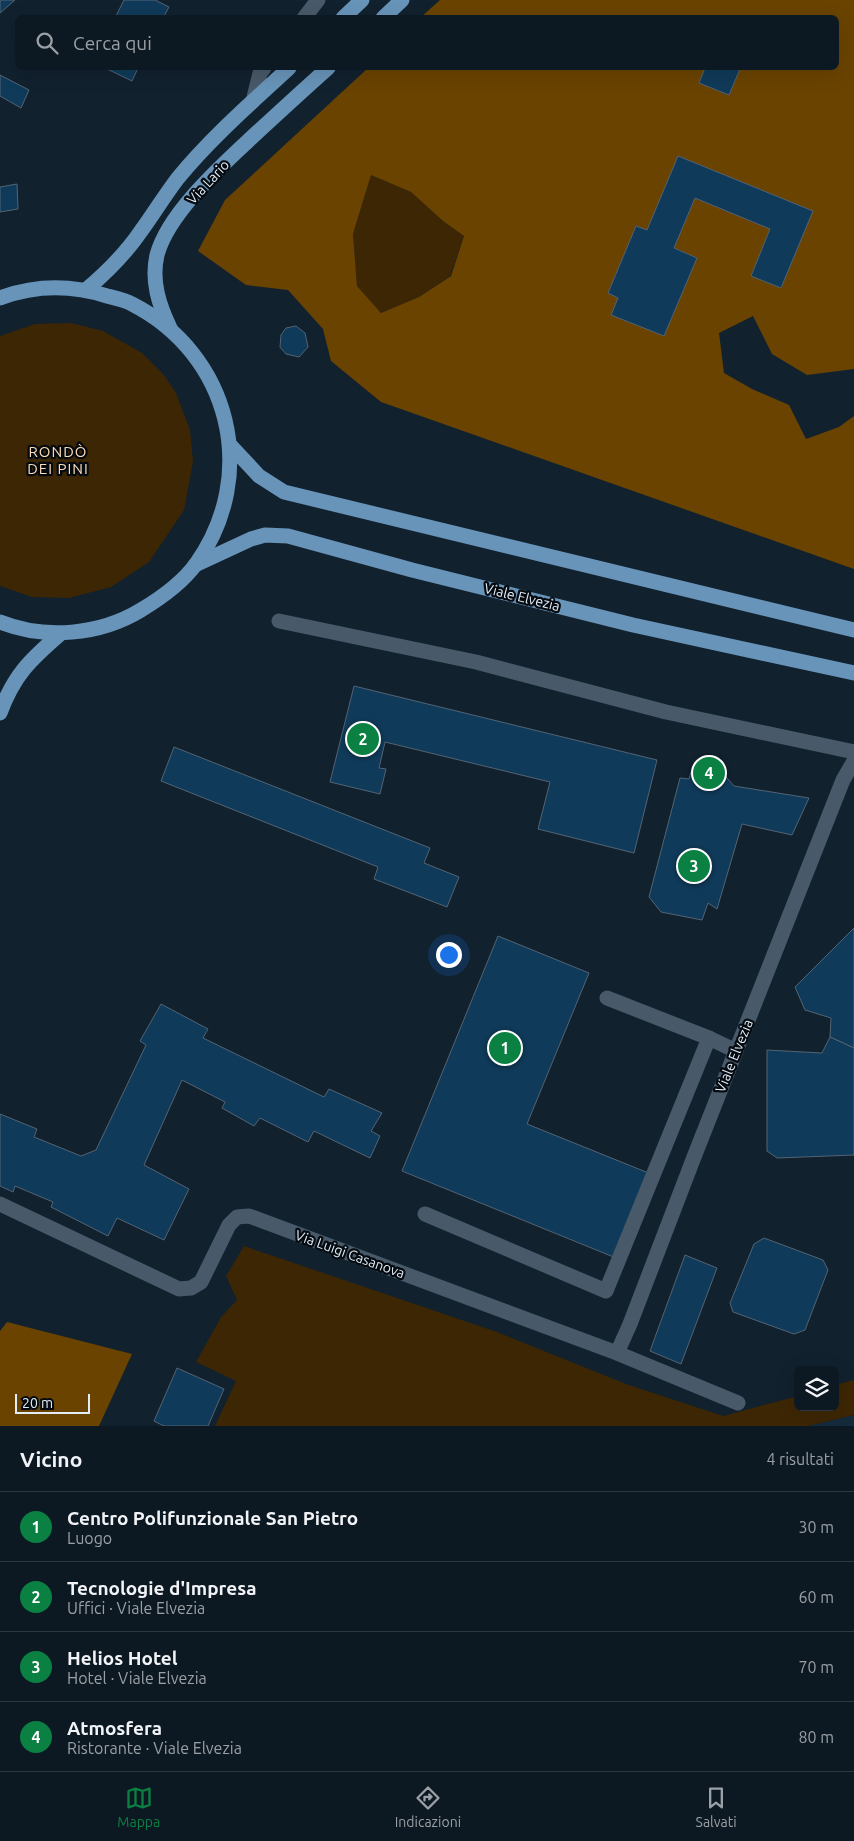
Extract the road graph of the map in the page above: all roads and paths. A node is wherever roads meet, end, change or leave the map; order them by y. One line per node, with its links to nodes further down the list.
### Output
1 (318, 0): 4 (street)
2 (362, 0): 5 (main road)
3 (402, 0): 6 (main road)
4 (306, 15)
5 (346, 15)
6 (385, 15)
7 (262, 70): 10 (street)
8 (287, 70): 10 (main road, Via Lario)
9 (326, 70): 13 (main road, Via Lario)
10 (253, 101): 11 (main road, Via Lario)
11 (87, 290): 12 (main road); 13 (main road)
12 (0, 298)
13 (170, 328): 14 (main road)
14 (230, 445): 15 (main road); 18 (main road)
15 (195, 565): 19 (main road); 20 (main road, Viale Elvezia)
16 (279, 620): 22 (street)
17 (0, 622): 19 (main road)
18 (854, 630)
19 (60, 634): 21 (main road)
20 (854, 673)
21 (0, 713)
22 (854, 752)
23 (854, 761): 26 (street, Viale Elvezia)
24 (607, 998): 25 (street)
25 (709, 1038): 26 (street); 28 (street)
26 (736, 1051): 29 (street, Viale Elvezia)
27 (0, 1204): 29 (street, Via Luigi Casanova)
28 (425, 1214)
29 (617, 1353): 30 (street, Via Luigi Casanova)
30 (738, 1403)

